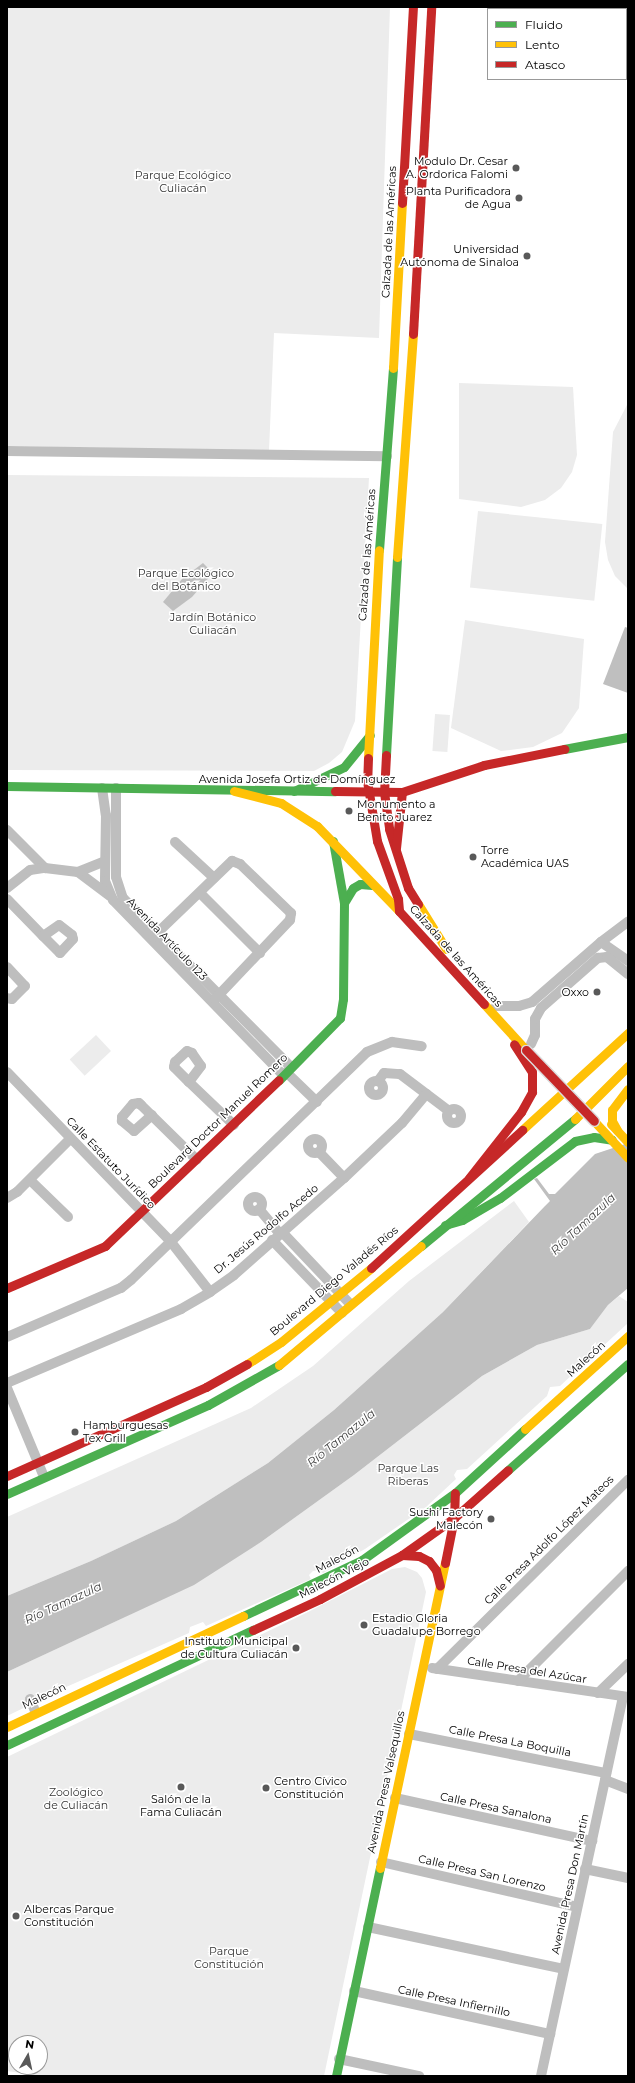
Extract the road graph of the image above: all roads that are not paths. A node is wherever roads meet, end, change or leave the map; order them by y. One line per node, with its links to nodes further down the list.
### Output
1 (413, 7): 4 (main road, Calzada de las Américas)
2 (431, 7): 13 (main road, Calzada de las Américas)
3 (7, 451): 4 (street)
4 (387, 456): 5 (main road, Calzada de las Américas)
5 (370, 735): 11 (main road); 12 (main road, Calzada de las Américas)
6 (628, 737): 14 (main road, Avenida Josefa Ortiz de Domínguez)
7 (7, 786): 8 (main road, Avenida Josefa Ortiz de Domínguez)
8 (102, 788): 9 (main road, Avenida Josefa Ortiz de Domínguez); 19 (street, Avenida Artículo 123)
9 (116, 788): 10 (main road, Avenida Josefa Ortiz de Domínguez); 31 (street, Avenida Artículo 123)
10 (234, 790): 11 (main road, Avenida Josefa Ortiz de Domínguez); 16 (main road)
11 (294, 791): 12 (main road, Avenida Josefa Ortiz de Domínguez)
12 (368, 792): 13 (main road, Avenida Josefa Ortiz de Domínguez); 29 (main road, Calzada de las Américas)
13 (384, 792): 14 (main road, Avenida Josefa Ortiz de Domínguez); 18 (main road, Calzada de las Américas)
14 (402, 792): 18 (main road)
15 (7, 830): 20 (street)
16 (333, 841): 23 (main road); 28 (main road, Boulevard Doctor Manuel Romero)
17 (175, 842): 22 (street)
18 (396, 851): 42 (main road, Calzada de las Américas)
19 (105, 861): 21 (street); 26 (street, Avenida Artículo 123)
20 (45, 868): 21 (street); 24 (street)
21 (78, 872): 26 (street)
22 (214, 878): 25 (street); 35 (street)
23 (372, 885): 28 (main road); 29 (main road)
24 (7, 888)
25 (200, 893): 31 (street); 35 (street)
26 (110, 896): 33 (street, Avenida Artículo 123)
27 (7, 899): 32 (street)
28 (344, 903): 49 (main road, Boulevard Doctor Manuel Romero)
29 (399, 911): 43 (main road, Calzada de las Américas)
30 (628, 922): 34 (street)
31 (158, 933): 33 (street); 39 (street, Avenida Artículo 123)
32 (43, 936)
33 (150, 940): 41 (street, Avenida Artículo 123)
34 (601, 942): 36 (street); 42 (street)
35 (260, 953): 39 (street)
36 (628, 962)
37 (8, 970): 40 (street)
38 (628, 974): 46 (street)
39 (220, 994): 41 (street); 49 (street, Avenida Artículo 123)
40 (7, 998)
41 (212, 1002): 49 (street, Avenida Artículo 123)
42 (496, 1006): 46 (main road, Calzada de las Américas)
43 (505, 1029): 46 (main road, Calzada de las Américas); 66 (main road)
44 (628, 1033): 66 (main road, Boulevard Diego Valadés Ríos)
45 (422, 1046): 54 (street)
46 (530, 1047): 58 (main road); 60 (main road, bridge)
47 (628, 1066): 72 (main road)
48 (7, 1072): 59 (street, Calle Estatuto Jurídico)
49 (287, 1072): 54 (street); 57 (main road, Boulevard Doctor Manuel Romero)
50 (378, 1081): 53 (street)
51 (189, 1082): 51 (street); 57 (street)
52 (628, 1088): 58 (main road)
53 (426, 1094): 55 (street); 65 (street, Dr. Jesús Rodolfo Acedo)
54 (317, 1102): 74 (street)
55 (449, 1111)
56 (152, 1115): 56 (street); 64 (street)
57 (234, 1125): 64 (main road, Boulevard Doctor Manuel Romero)
58 (617, 1130): 61 (main road)
59 (70, 1139): 67 (street); 70 (street, Calle Estatuto Jurídico)
60 (612, 1140): 63 (main road); 72 (main road)
61 (628, 1142)
62 (320, 1152): 65 (street)
63 (628, 1158)
64 (197, 1160): 70 (main road, Boulevard Doctor Manuel Romero)
65 (344, 1178): 73 (street, Dr. Jesús Rodolfo Acedo)
66 (469, 1178): 77 (main road, Boulevard Diego Valadés Ríos)
67 (30, 1180): 68 (street); 71 (street)
68 (7, 1198)
69 (259, 1209): 73 (street)
70 (141, 1213): 74 (street, Calle Estatuto Jurídico); 75 (main road, Boulevard Doctor Manuel Romero)
71 (68, 1217)
72 (445, 1225): 79 (main road)
73 (278, 1235): 76 (street, Dr. Jesús Rodolfo Acedo); 77 (street); 78 (street)
74 (171, 1242): 76 (street, Calle Estatuto Jurídico); 82 (street)
75 (7, 1288)
76 (210, 1292): 84 (street, Dr. Jesús Rodolfo Acedo)
77 (340, 1294): 78 (main road, Boulevard Diego Valadés Ríos); 79 (street)
78 (332, 1302): 80 (street); 86 (main road, Boulevard Diego Valadés Ríos)
79 (351, 1305): 80 (main road)
80 (342, 1313): 88 (main road)
81 (628, 1336): 90 (main road, Malecón)
82 (7, 1337)
83 (628, 1364): 92 (main road, Malecón Viejo)
84 (7, 1383)
85 (7, 1388): 86 (street)
86 (38, 1462): 87 (main road, Boulevard Diego Valadés Ríos); 88 (street)
87 (7, 1476)
88 (44, 1476): 91 (main road)
89 (628, 1480): 98 (street, Calle Presa Adolfo López Mateos)
90 (455, 1493): 92 (main road, Avenida Presa Valsequillos); 103 (main road, Malecón)
91 (7, 1494)
92 (454, 1518): 93 (main road, Malecón Viejo); 95 (main road, Avenida Presa Valsequillos)
93 (402, 1555): 95 (main road); 106 (main road, Malecón Viejo)
94 (628, 1571): 99 (street)
95 (440, 1586): 97 (main road, Avenida Presa Valsequillos)
96 (628, 1664): 100 (street)
97 (423, 1666): 98 (street, Calle Presa del Azúcar); 105 (main road, Avenida Presa Valsequillos)
98 (436, 1669): 99 (street, Calle Presa del Azúcar)
99 (518, 1681): 100 (street, Calle Presa del Azúcar)
100 (598, 1693): 101 (street, Calle Presa del Azúcar)
101 (625, 1697): 107 (street, Avenida Presa Don Martín)
102 (30, 1699): 103 (street)
103 (36, 1713): 104 (main road, Malecón)
104 (7, 1727)
105 (409, 1734): 107 (street, Calle Presa La Boquilla); 109 (main road, Avenida Presa Valsequillos)
106 (7, 1745)
107 (605, 1776): 108 (street, Calle Presa La Boquilla); 110 (street, Avenida Presa Don Martín)
108 (628, 1789)
109 (395, 1798): 110 (street, Calle Presa Sanalona); 111 (main road, Avenida Presa Valsequillos)
110 (592, 1841): 112 (street, Avenida Presa Don Martín)
111 (381, 1862): 114 (street, Calle Presa San Lorenzo); 115 (main road, Avenida Presa Valsequillos)
112 (586, 1869): 113 (street); 114 (street, Avenida Presa Don Martín)
113 (628, 1878)
114 (577, 1907): 116 (street, Avenida Presa Don Martín)
115 (368, 1927): 116 (street); 117 (main road, Avenida Presa Valsequillos)
116 (564, 1969): 118 (street, Avenida Presa Don Martín)
117 (354, 1991): 118 (street, Calle Presa Infiernillo); 119 (main road, Avenida Presa Valsequillos)
118 (550, 2034): 122 (street, Avenida Presa Don Martín)
119 (339, 2059): 120 (main road, Avenida Presa Valsequillos); 121 (street)
120 (336, 2076)
121 (419, 2076)
122 (541, 2076)

